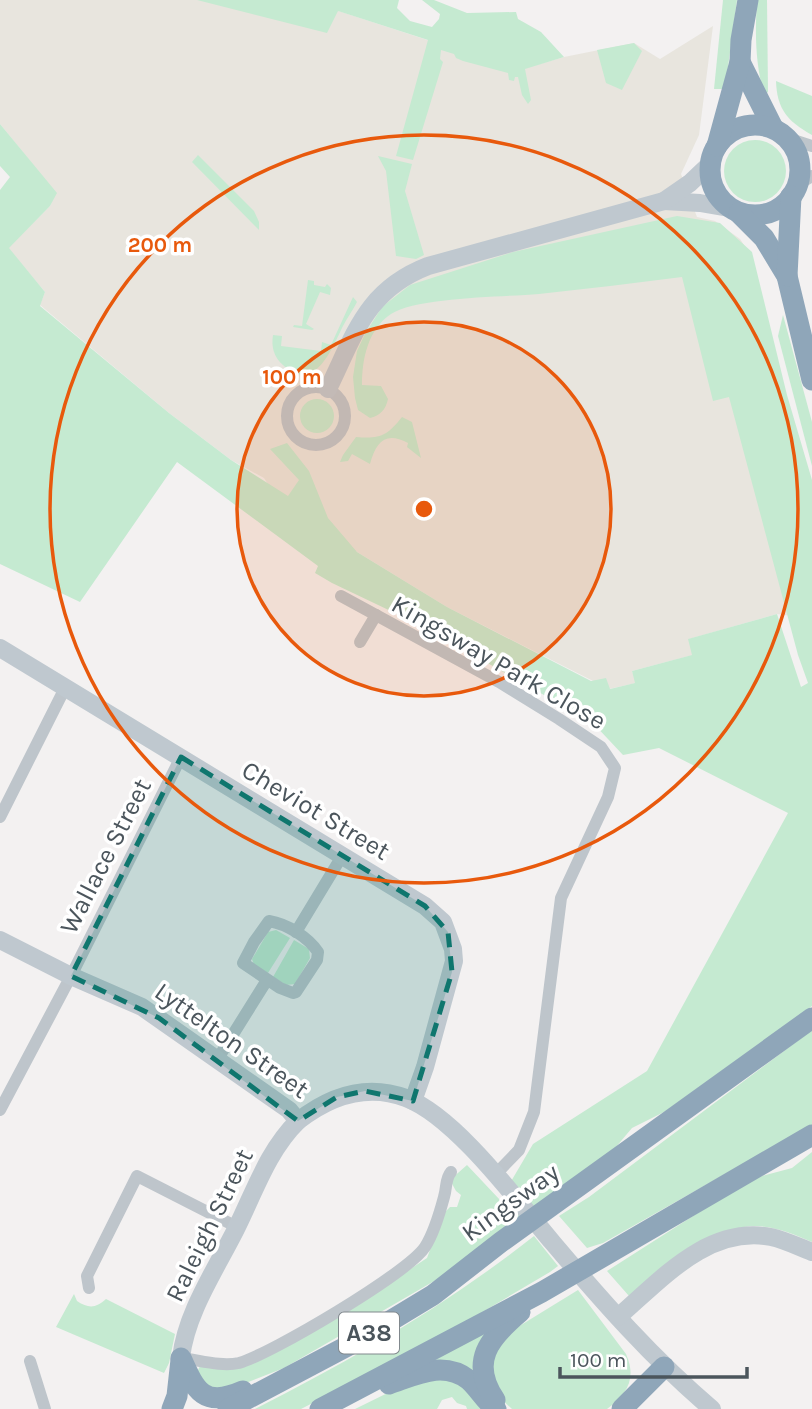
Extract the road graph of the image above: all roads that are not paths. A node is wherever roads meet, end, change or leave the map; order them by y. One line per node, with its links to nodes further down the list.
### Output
1 (748, 0): 2 (highway)
2 (740, 62): 3 (highway); 5 (highway)
3 (780, 133): 4 (street); 5 (highway); 6 (highway)
4 (812, 146)
5 (713, 155): 7 (street); 8 (highway)
6 (800, 186): 8 (highway); 9 (highway)
7 (664, 201): 8 (street); 11 (street)
8 (734, 211): 9 (highway)
9 (787, 276): 10 (highway)
10 (812, 380)
11 (328, 389): 11 (street)
12 (341, 596): 13 (street, Kingsway Park Close)
13 (376, 615): 14 (street); 32 (street, Kingsway Park Close)
14 (360, 642)
15 (0, 648): 16 (street, Cheviot Street)
16 (65, 688): 17 (street, Cheviot Street); 18 (street)
17 (181, 757): 20 (street, Cheviot Street); 23 (street, Wallace Street)
18 (4, 798): 19 (street)
19 (0, 817)
20 (342, 856): 21 (street); 27 (street, Cheviot Street)
21 (296, 932): 24 (street); 24 (street)
22 (0, 940): 23 (street, Lyttelton Street)
23 (71, 976): 26 (street, Lyttelton Street); 28 (street, Wallace Street)
24 (267, 980): 26 (street)
25 (812, 1018): 40 (highway, Kingsway / A38)
26 (218, 1060): 29 (street, Lyttelton Street)
27 (413, 1101): 29 (street, Lyttelton Street); 32 (street, Lyttelton Street)
28 (2, 1103)
29 (298, 1121): 33 (street, Raleigh Street)
30 (812, 1135): 36 (highway, A38)
31 (451, 1172): 38 (street, Kingsway)
32 (495, 1175): 37 (street, Lyttelton Street)
33 (237, 1227): 35 (street); 38 (street, Raleigh Street)
34 (812, 1252): 37 (street)
35 (89, 1288)
36 (544, 1291): 44 (highway, A38); 48 (highway)
37 (618, 1317): 41 (street, Lyttelton Street)
38 (181, 1358): 40 (highway); 46 (highway)
39 (30, 1361): 43 (street)
40 (318, 1362): 47 (highway, Kingsway / A38)
41 (664, 1367): 49 (highway); 50 (street, Lyttelton Street)
42 (51, 1379): 43 (street)
43 (37, 1384): 45 (street)
44 (324, 1407): 48 (highway)
45 (45, 1409)
46 (172, 1409)
47 (228, 1409)
48 (498, 1409)
49 (622, 1409)
50 (712, 1409)

